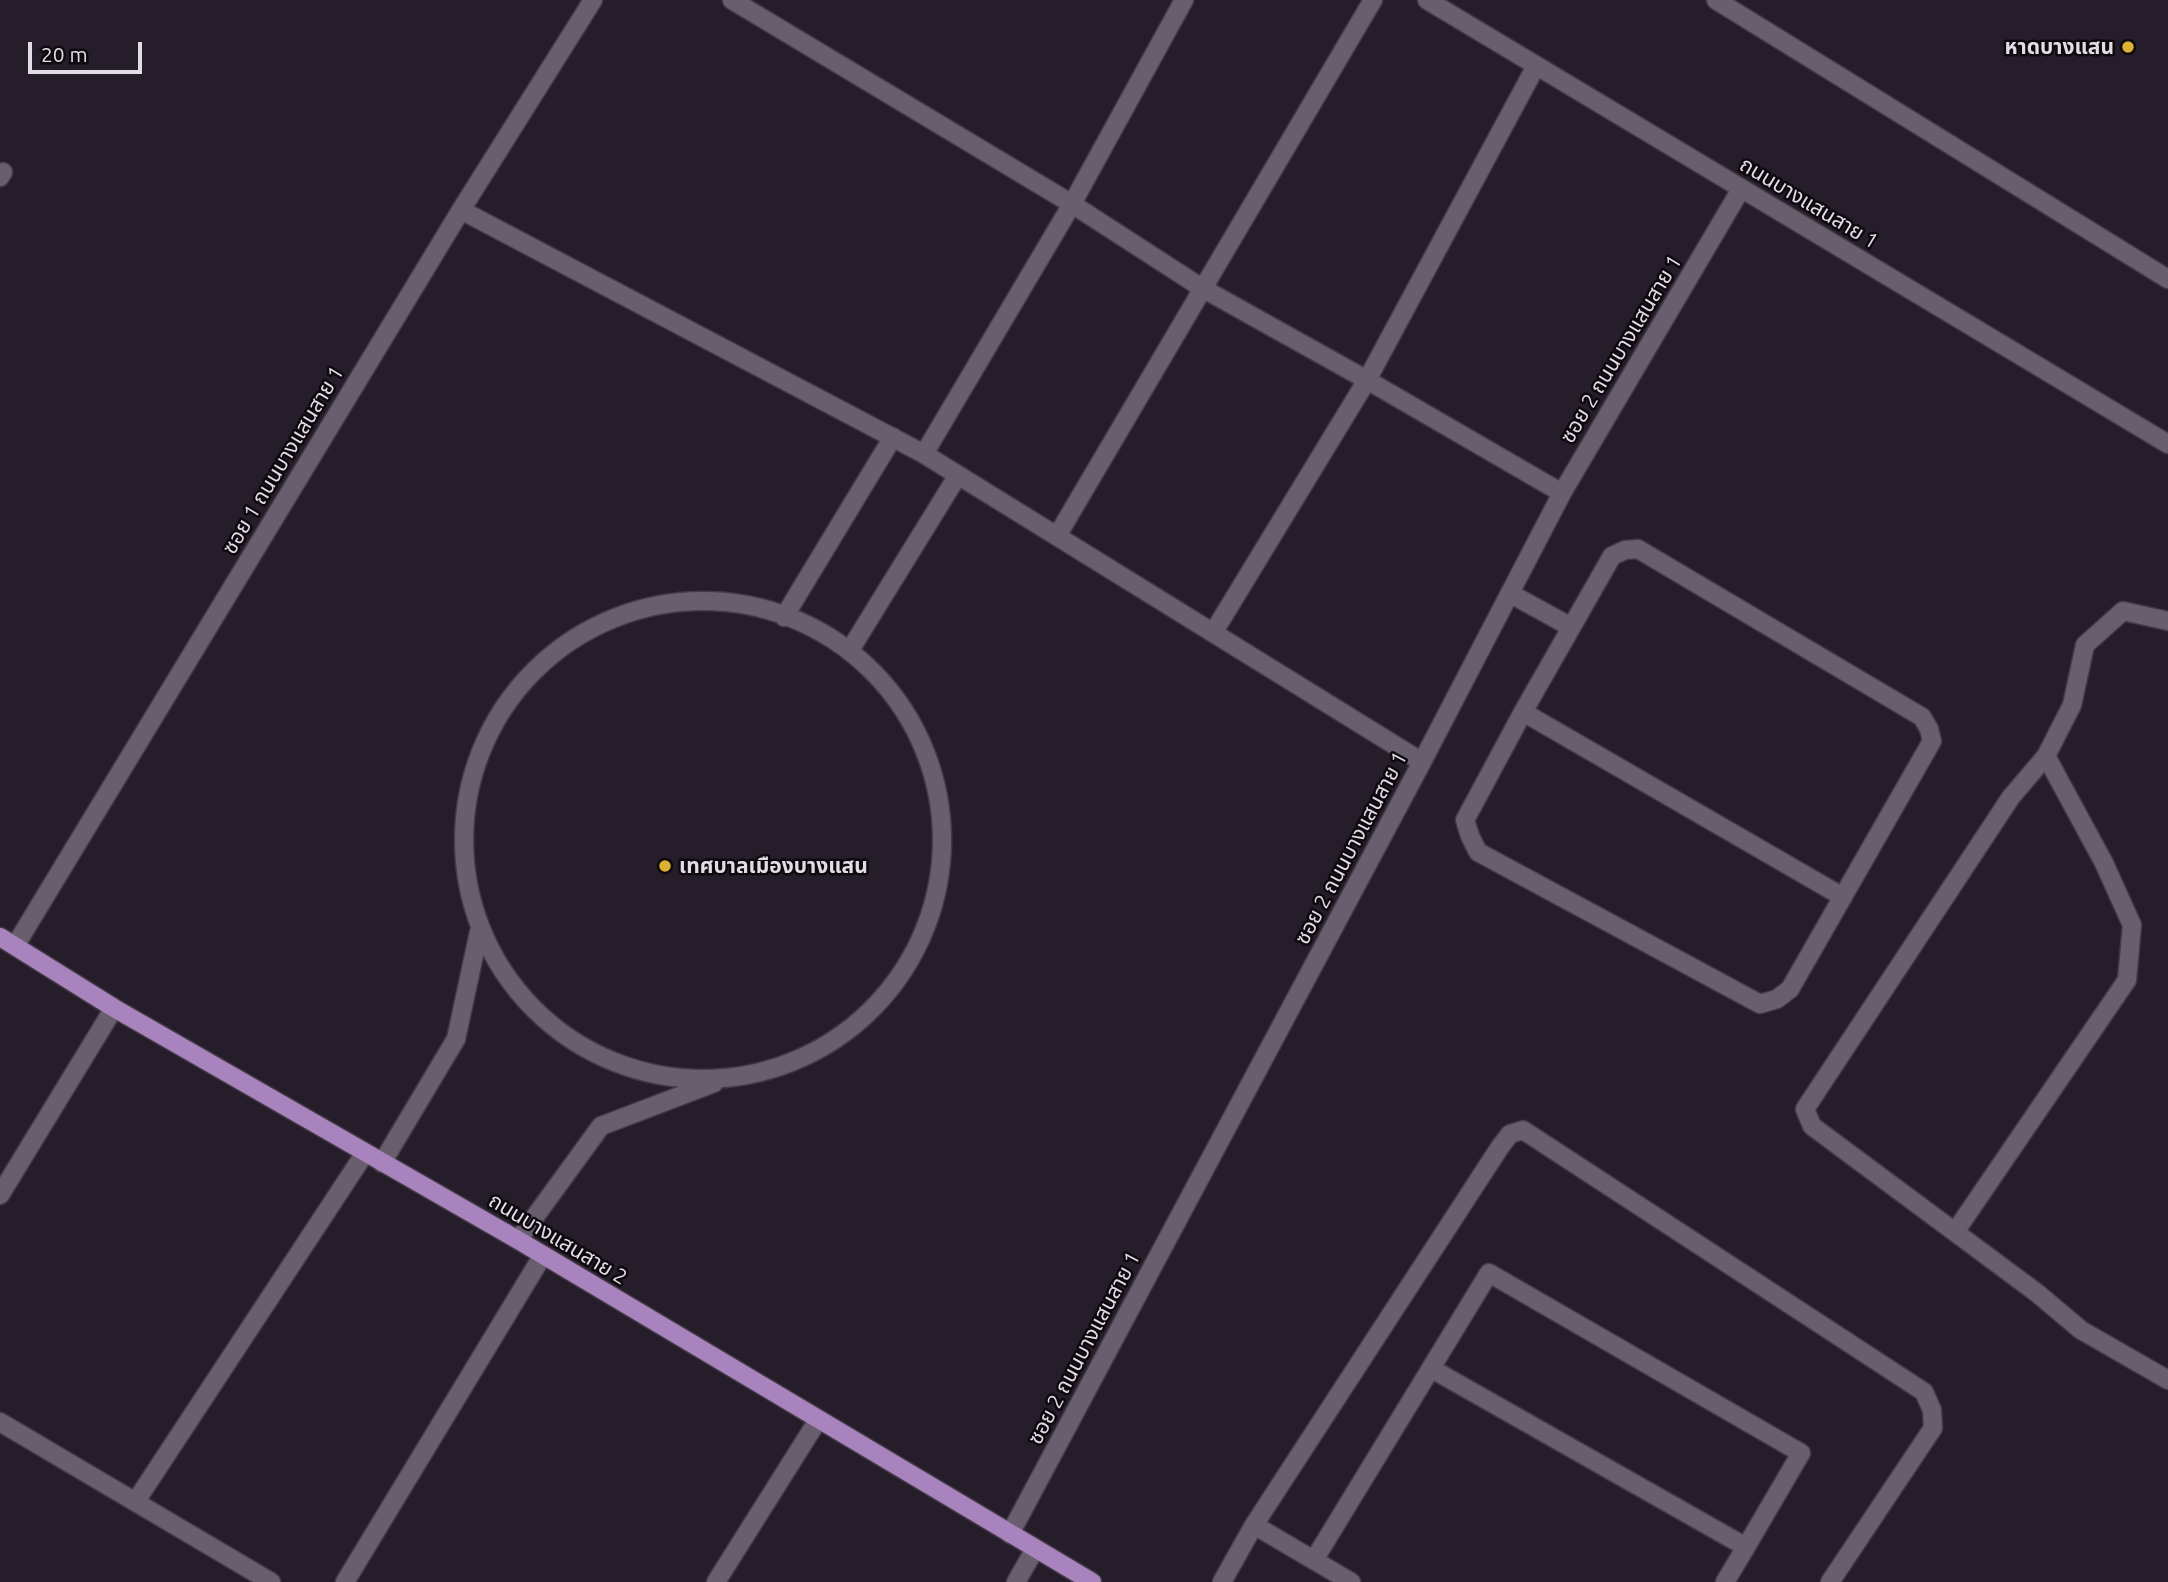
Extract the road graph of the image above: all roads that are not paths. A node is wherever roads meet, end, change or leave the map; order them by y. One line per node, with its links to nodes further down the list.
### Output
1 (593, 0): 10 (street, ซอย 1 ถนนบางแสนสาย 1)
2 (732, 0): 9 (street)
3 (1184, 0): 9 (street)
4 (1373, 0): 12 (street)
5 (1427, 0): 7 (street, ถนนบางแสนสาย 1)
6 (1716, 0): 11 (street)
7 (1536, 66): 8 (street, ถนนบางแสนสาย 1); 13 (street)
8 (1741, 189): 15 (street, ถนนบางแสนสาย 1); 18 (street, ซอย 2 ถนนบางแสนสาย 1)
9 (1072, 204): 12 (street); 16 (street)
10 (461, 210): 14 (street); 31 (street, ซอย 1 ถนนบางแสนสาย 1)
11 (2168, 279)
12 (1202, 288): 13 (street); 19 (street)
13 (1367, 380): 18 (street); 24 (street)
14 (893, 438): 16 (street); 21 (street)
15 (2168, 444)
16 (924, 454): 17 (street)
17 (958, 475): 19 (street); 25 (street)
18 (1562, 494): 20 (street, ซอย 2 ถนนบางแสนสาย 1)
19 (1057, 536): 24 (street)
20 (1511, 594): 23 (street); 28 (street, ซอย 2 ถนนบางแสนสาย 1)
21 (784, 617): 25 (street); 30 (street)
22 (2168, 621): 27 (street)
23 (1572, 627): 26 (street); 29 (street)
24 (1213, 633): 28 (street)
25 (850, 650): 33 (street)
26 (1523, 712): 29 (street); 29 (street)
27 (2046, 755): 37 (street); 37 (street)
28 (1422, 762): 46 (street, ซอย 2 ถนนบางแสนสาย 1)
29 (1843, 897)
30 (479, 932): 33 (street); 35 (street)
31 (8, 942): 32 (main road, ถนนบางแสนสาย 2)
32 (114, 1008): 34 (main road, ถนนบางแสนสาย 2); 36 (street)
33 (721, 1080): 38 (street)
34 (365, 1153): 35 (main road, ถนนบางแสนสาย 2); 44 (street)
35 (382, 1163): 38 (main road, ถนนบางแสนสาย 2)
36 (0, 1195)
37 (1955, 1232): 41 (street)
38 (518, 1240): 39 (main road, ถนนบางแสนสาย 2)
39 (543, 1255): 42 (main road, ถนนบางแสนสาย 2); 51 (street)
40 (1432, 1369): 47 (street); 47 (street); 49 (street)
41 (2168, 1380)
42 (818, 1420): 46 (main road, ถนนบางแสนสาย 2); 52 (street)
43 (0, 1422): 44 (street)
44 (136, 1501): 50 (street)
45 (1254, 1525): 49 (street); 55 (street); 58 (street)
46 (1010, 1534): 48 (main road, ถนนบางแสนสาย 2)
47 (1746, 1547): 57 (street)
48 (1035, 1549): 53 (street); 54 (main road, ถนนบางแสนสาย 2)
49 (1314, 1560): 56 (street)
50 (271, 1582)
51 (345, 1582)
52 (716, 1582)
53 (1016, 1582)
54 (1092, 1582)
55 (1222, 1582)
56 (1351, 1582)
57 (1725, 1582)
58 (1830, 1582)

